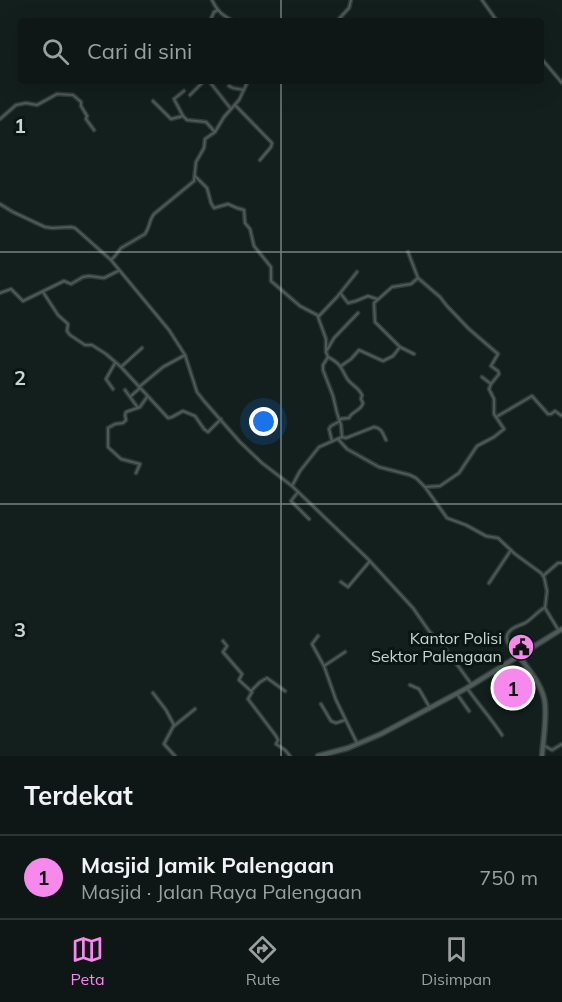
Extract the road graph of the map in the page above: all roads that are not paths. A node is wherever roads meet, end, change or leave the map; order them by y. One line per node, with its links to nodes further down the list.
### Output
1 (212, 0): 4 (street)
2 (351, 0): 7 (street)
3 (482, 0): 8 (street)
4 (218, 10): 5 (street); 6 (street)
5 (211, 18)
6 (228, 18)
7 (340, 18)
8 (495, 18)
9 (544, 62): 10 (street)
10 (562, 83)
11 (201, 84): 17 (street)
12 (211, 84): 20 (street)
13 (247, 84): 15 (street)
14 (228, 86): 15 (street)
15 (244, 90): 19 (street)
16 (184, 91): 21 (street)
17 (190, 95)
18 (153, 101): 21 (street)
19 (235, 105): 20 (street); 25 (street)
20 (231, 109): 24 (street)
21 (183, 116): 24 (street)
22 (0, 119): 23 (street)
23 (94, 130)
24 (215, 132): 26 (street)
25 (260, 160)
26 (194, 175): 29 (street); 38 (street)
27 (0, 204): 29 (street)
28 (408, 252): 32 (street)
29 (111, 260): 30 (street)
30 (119, 271): 33 (street); 43 (street)
31 (357, 272): 35 (street)
32 (418, 278): 36 (street); 49 (street)
33 (43, 292): 34 (street); 45 (street)
34 (0, 293)
35 (340, 293): 36 (street); 38 (street)
36 (377, 299): 39 (street)
37 (358, 313): 41 (street)
38 (319, 315): 41 (street)
39 (400, 347): 42 (street); 46 (street)
40 (142, 348): 47 (street)
41 (326, 351): 44 (street)
42 (414, 354)
43 (185, 355): 50 (street); 58 (street)
44 (328, 357): 46 (street); 59 (street)
45 (115, 362): 47 (street); 51 (street)
46 (341, 366): 59 (street)
47 (121, 367): 50 (street)
48 (482, 377): 49 (street)
49 (491, 384): 57 (street)
50 (139, 387): 53 (street); 54 (street)
51 (113, 388)
52 (125, 390): 53 (street)
53 (130, 397): 55 (street)
54 (147, 397): 55 (street); 58 (street)
55 (138, 408): 64 (street)
56 (562, 416): 57 (street)
57 (496, 417): 66 (street)
58 (221, 419): 65 (street)
59 (339, 420): 60 (street); 63 (street)
60 (342, 437): 61 (street); 62 (street)
61 (338, 439): 63 (street); 66 (street)
62 (386, 440)
63 (332, 441): 65 (street)
64 (136, 473)
65 (292, 486): 67 (street)
66 (425, 488): 69 (street)
67 (298, 492): 68 (street); 70 (street)
68 (309, 519)
69 (511, 550): 72 (street); 74 (street)
70 (370, 561): 73 (street); 84 (street)
71 (562, 562): 72 (street)
72 (543, 576): 75 (street)
73 (341, 582)
74 (489, 582)
75 (545, 608): 76 (street); 80 (street)
76 (561, 630): 80 (street)
77 (318, 636): 81 (street)
78 (223, 640): 86 (street)
79 (345, 652): 81 (street)
80 (518, 657): 82 (street); 100 (street)
81 (324, 666): 95 (street)
82 (493, 672): 84 (street); 90 (street)
83 (410, 685): 92 (street)
84 (472, 685): 85 (street)
85 (467, 688): 89 (street); 97 (street)
86 (251, 691): 87 (street); 102 (street)
87 (285, 691)
88 (153, 693): 96 (street)
89 (456, 695): 92 (street); 94 (street)
90 (509, 699)
91 (321, 704): 95 (street)
92 (430, 708): 99 (street)
93 (195, 709): 96 (street)
94 (469, 711)
95 (345, 720): 99 (street)
96 (174, 726): 101 (street)
97 (501, 735)
98 (562, 744): 100 (street)
99 (358, 745): 103 (street)
100 (543, 745): 104 (street)
101 (175, 756)
102 (290, 756)
103 (318, 756)
104 (542, 756)

